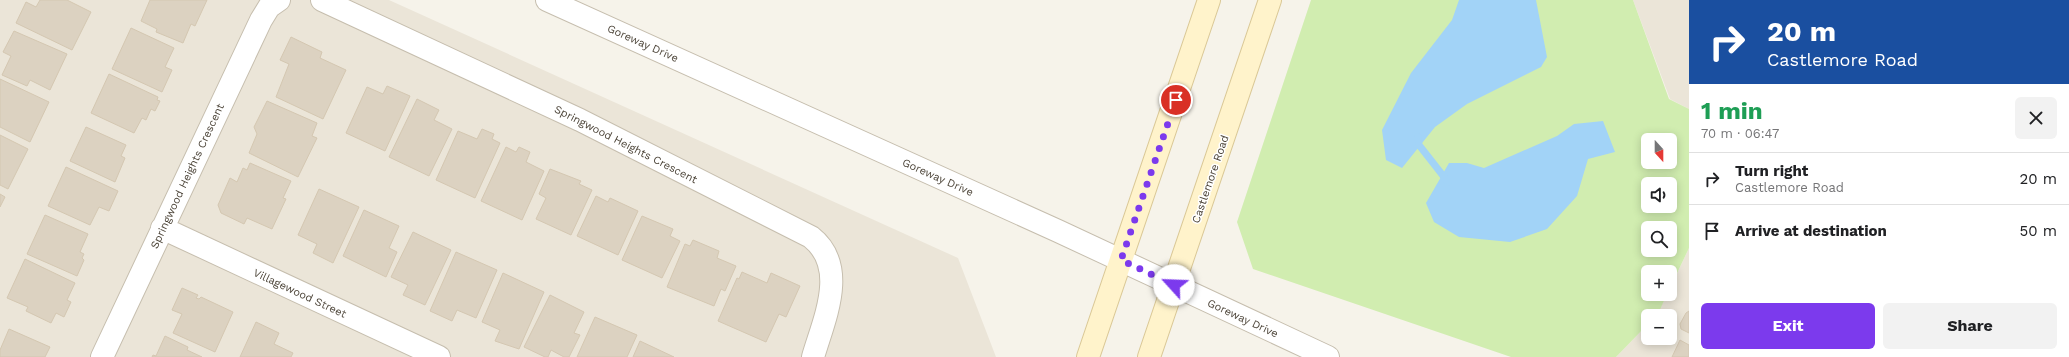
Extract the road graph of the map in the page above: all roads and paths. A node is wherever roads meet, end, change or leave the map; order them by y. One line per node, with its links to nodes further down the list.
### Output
1 (278, 0): 6 (street, Springwood Heights Crescent)
2 (322, 0): 11 (street, Springwood Heights Crescent)
3 (547, 0): 7 (street, Goreway Drive)
4 (1209, 0): 7 (main road)
5 (1270, 0): 8 (main road, Castlemore Road)
6 (162, 228): 9 (street, Springwood Heights Crescent); 10 (street, Villagewood Street)
7 (1121, 260): 8 (street, Goreway Drive); 12 (main road)
8 (1174, 285): 13 (main road, Castlemore Road); 14 (street, Goreway Drive)
9 (102, 357)
10 (439, 357)
11 (813, 357)
12 (1088, 357)
13 (1149, 357)
14 (1328, 357)

